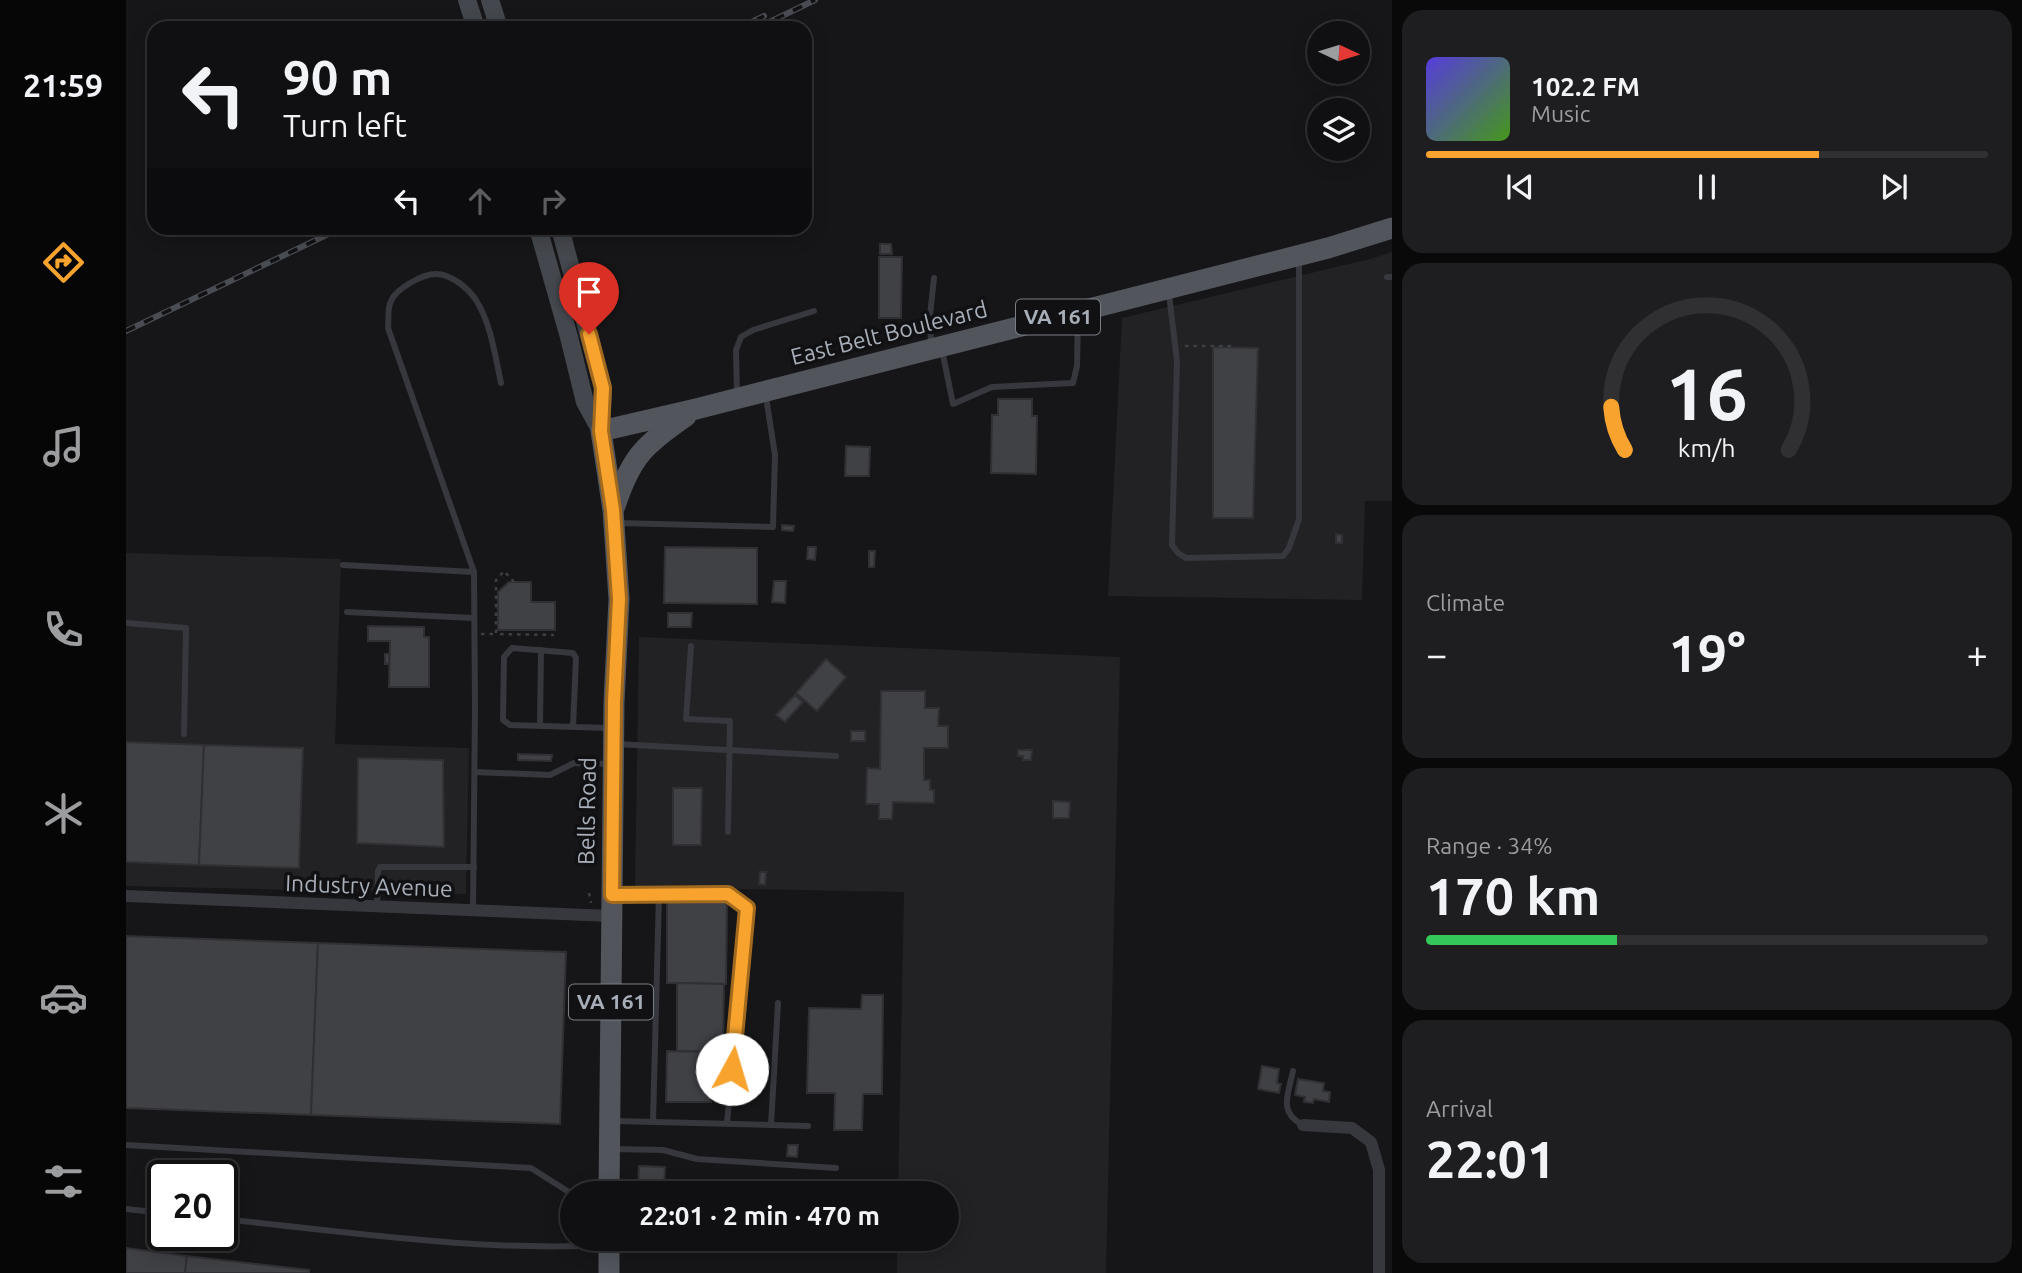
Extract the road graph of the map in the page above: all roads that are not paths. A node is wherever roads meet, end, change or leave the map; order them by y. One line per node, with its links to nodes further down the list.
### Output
1 (467, 0): 3 (main road)
2 (490, 0): 4 (main road)
3 (474, 21)
4 (497, 21)
5 (1392, 228): 8 (main road, East Belt Boulevard / VA 161)
6 (540, 235): 18 (main road)
7 (562, 235): 18 (main road)
8 (1299, 255): 10 (main road, East Belt Boulevard / VA 161); 10 (lane)
9 (934, 278): 13 (lane)
10 (1168, 289): 12 (main road, East Belt Boulevard / VA 161)
11 (814, 311): 16 (lane)
12 (1078, 312): 13 (main road, East Belt Boulevard / VA 161); 13 (lane)
13 (936, 348): 15 (main road, East Belt Boulevard / VA 161)
14 (501, 383): 21 (lane)
15 (766, 391): 16 (main road, East Belt Boulevard / VA 161); 19 (lane)
16 (737, 399): 17 (main road, East Belt Boulevard / VA 161)
17 (696, 409): 18 (main road, East Belt Boulevard / VA 161); 19 (main road, VA 161)
18 (601, 431): 19 (main road, Bells Road / VA 161)
19 (614, 517): 30 (main road, Bells Road / VA 161)
20 (343, 565): 21 (lane)
21 (474, 572): 23 (lane)
22 (347, 611): 23 (lane)
23 (474, 618): 33 (lane)
24 (126, 623): 29 (lane)
25 (691, 646): 31 (lane)
26 (541, 650): 27 (lane); 27 (lane); 28 (lane)
27 (540, 726): 28 (lane)
28 (573, 727): 30 (lane)
29 (184, 734)
30 (614, 746): 31 (lane); 33 (lane); 38 (main road, Bells Road / VA 161)
31 (730, 751): 32 (lane); 34 (lane)
32 (836, 756)
33 (475, 772): 35 (lane)
34 (728, 832)
35 (474, 867): 39 (lane); 40 (lane)
36 (659, 895): 38 (lane); 44 (lane); 45 (lane)
37 (126, 897): 39 (street, Industry Avenue)
38 (612, 905): 40 (street, Industry Avenue); 43 (main road, Bells Road / VA 161)
39 (377, 908): 40 (street, Industry Avenue)
40 (473, 911)
41 (778, 1003): 46 (lane)
42 (1293, 1071): 47 (lane)
43 (610, 1121): 44 (lane); 50 (main road, Bells Road / VA 161)
44 (653, 1121): 45 (lane)
45 (727, 1123): 46 (lane)
46 (771, 1125): 48 (lane)
47 (1303, 1125): 60 (street)
48 (808, 1126)
49 (126, 1145): 53 (lane)
50 (610, 1149): 51 (lane); 52 (main road, Bells Road / VA 161)
51 (836, 1168)
52 (609, 1181)
53 (560, 1186)
54 (126, 1209): 55 (lane)
55 (147, 1211)
56 (238, 1221): 57 (lane)
57 (560, 1247)
58 (609, 1251): 59 (main road)
59 (609, 1273)
60 (1379, 1273)

